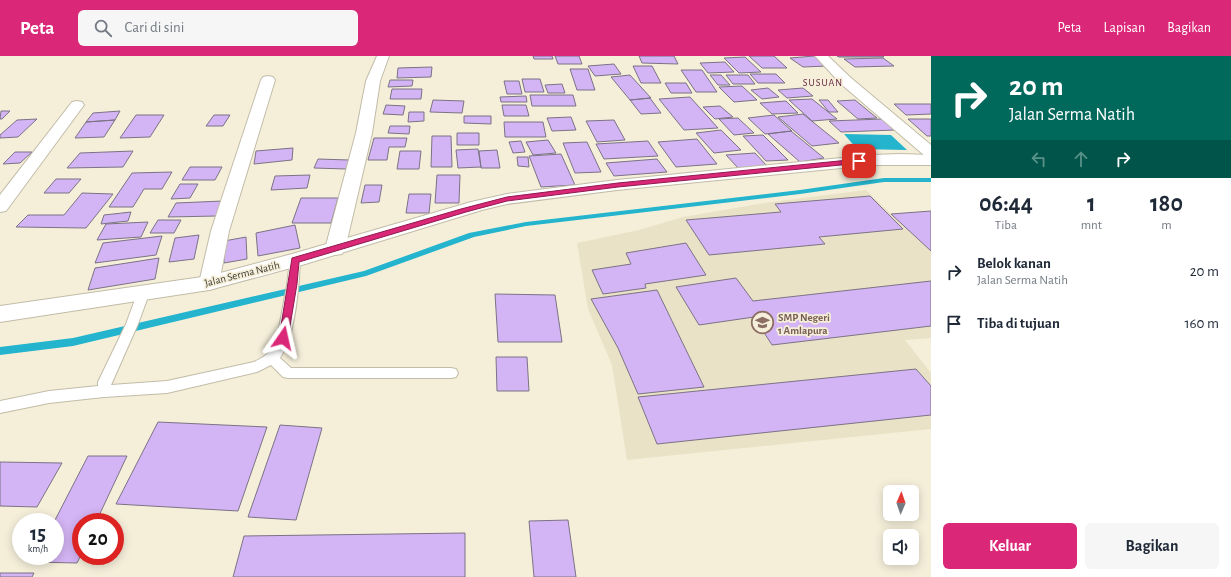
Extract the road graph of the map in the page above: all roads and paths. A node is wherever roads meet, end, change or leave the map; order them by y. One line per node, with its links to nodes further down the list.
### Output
1 (383, 56): 8 (street)
2 (821, 56): 5 (street)
3 (268, 80): 10 (street)
4 (77, 105): 7 (street)
5 (931, 153)
6 (931, 160): 8 (street, Jalan Serma Natih)
7 (0, 207)
8 (335, 248): 9 (street, Jalan Serma Natih)
9 (295, 260): 10 (street, Jalan Serma Natih); 13 (lane)
10 (209, 283): 11 (street, Jalan Serma Natih)
11 (143, 294): 12 (street, Jalan Serma Natih); 15 (lane)
12 (0, 314)
13 (272, 358): 14 (lane); 15 (lane)
14 (451, 373)
15 (104, 390): 16 (lane)
16 (0, 407)

